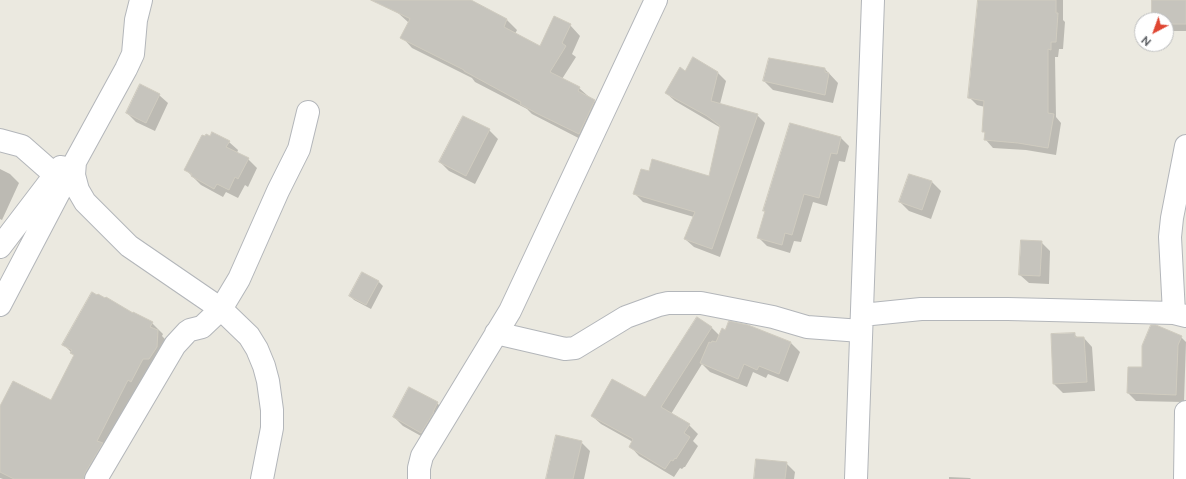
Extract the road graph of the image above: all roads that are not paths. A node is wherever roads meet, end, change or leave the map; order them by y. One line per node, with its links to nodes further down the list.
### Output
1 (141, 0): 4 (street)
2 (656, 0): 15 (street)
3 (873, 0): 14 (street)
4 (105, 107): 8 (street); 9 (street)
5 (308, 112): 12 (street)
6 (0, 140): 9 (street)
7 (1186, 146): 13 (street)
8 (75, 162): 11 (street); 12 (street)
9 (54, 175): 10 (street)
10 (0, 247)
11 (0, 305)
12 (221, 309): 17 (street); 18 (street)
13 (1180, 314): 14 (street)
14 (862, 323): 15 (street); 20 (street)
15 (496, 333): 19 (street)
16 (1186, 412): 21 (street)
17 (96, 479)
18 (262, 479)
19 (419, 479)
20 (856, 479)
21 (1185, 479)

